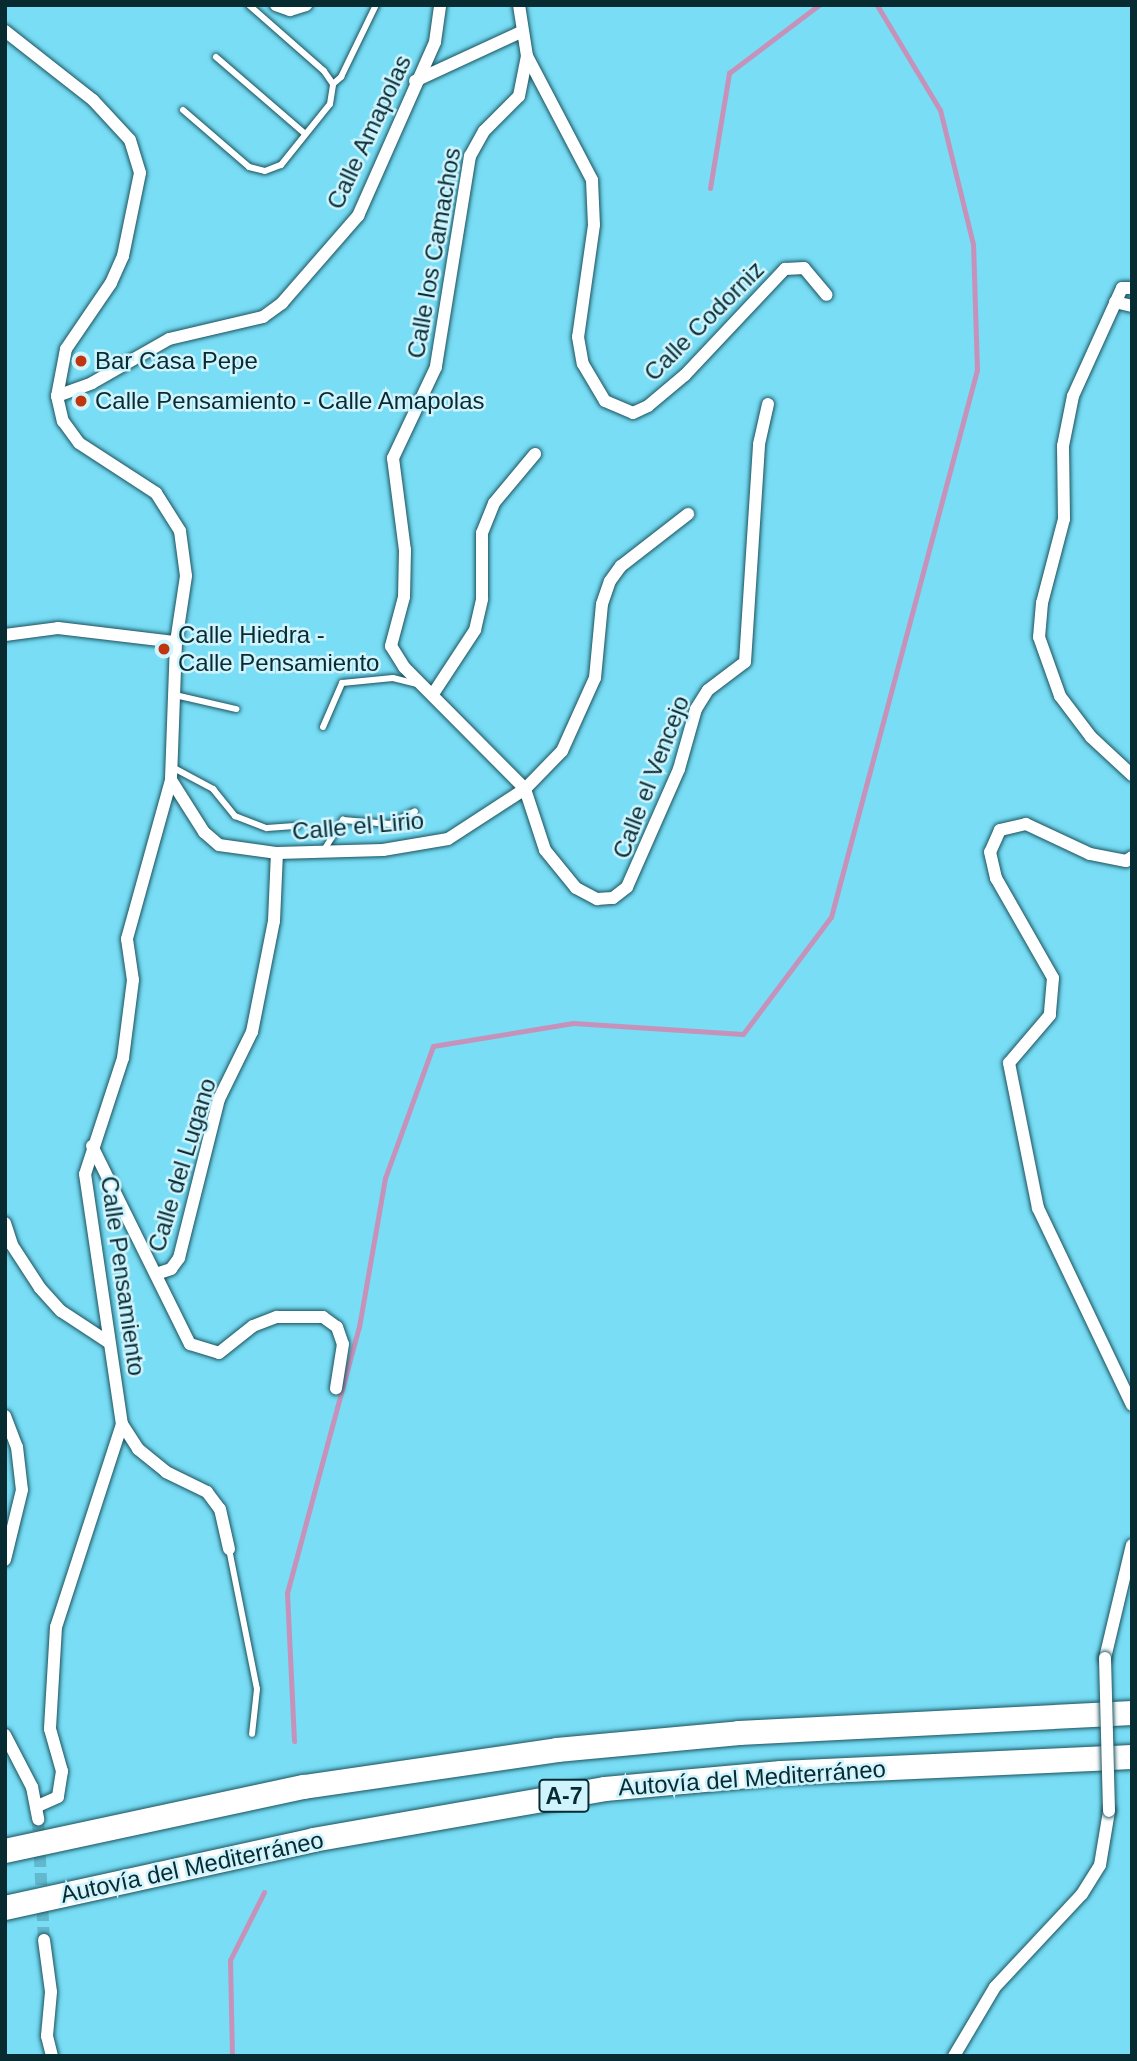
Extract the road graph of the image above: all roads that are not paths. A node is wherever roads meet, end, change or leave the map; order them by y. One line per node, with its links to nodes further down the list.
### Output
1 (249, 5): 12 (lane)
2 (276, 5): 3 (street)
3 (306, 5)
4 (376, 5): 12 (lane)
5 (440, 5): 11 (street, Calle Amapolas)
6 (519, 5): 8 (street, Calle Codorniz)
7 (5, 31): 19 (street, Calle Pensamiento)
8 (521, 32): 9 (street, Calle Codorniz); 11 (street)
9 (527, 56): 16 (street, Calle Codorniz); 25 (street, Calle los Camachos)
10 (216, 57): 14 (lane)
11 (414, 81): 19 (street, Calle Amapolas)
12 (333, 84): 14 (lane)
13 (183, 110): 14 (lane)
14 (304, 134)
15 (1127, 288): 17 (street)
16 (827, 295)
17 (1115, 302): 18 (street); 30 (street)
18 (1132, 306)
19 (58, 396): 24 (street, Calle Pensamiento)
20 (768, 404): 31 (street, Calle el Vencejo)
21 (535, 454): 25 (street)
22 (688, 514): 31 (street, Calle el Lirio)
23 (5, 635): 24 (street)
24 (176, 642): 26 (street, Calle Pensamiento)
25 (429, 690): 28 (lane); 31 (street, Calle los Camachos)
26 (175, 695): 27 (lane); 29 (street, Calle Pensamiento)
27 (236, 709)
28 (323, 727)
29 (172, 774): 33 (lane); 35 (street, Calle el Lirio); 37 (street, Calle Pensamiento)
30 (1132, 775)
31 (525, 789): 34 (street, Calle el Lirio)
32 (415, 811): 34 (lane)
33 (298, 826)
34 (323, 852): 35 (street, Calle el Lirio)
35 (277, 853): 39 (street, Calle del Lugano)
36 (1132, 857): 42 (street)
37 (92, 1146): 39 (street); 40 (street, Calle Pensamiento)
38 (5, 1223): 40 (street)
39 (156, 1275): 41 (street)
40 (107, 1342): 44 (street, Calle Pensamiento)
41 (336, 1388)
42 (1132, 1405)
43 (5, 1416): 47 (street)
44 (121, 1424): 46 (street); 50 (street, Calle Pensamiento)
45 (1132, 1545): 56 (street, bridge)
46 (229, 1549): 49 (lane)
47 (5, 1560)
48 (1132, 1713): 52 (highway, Autovía del Mediterráneo / A-7)
49 (252, 1734)
50 (5, 1735)
51 (1132, 1756): 53 (highway, Autovía del Mediterráneo / A-7)
52 (5, 1851)
53 (5, 1908)
54 (44, 1940): 55 (street)
55 (52, 2056)
56 (954, 2056)

